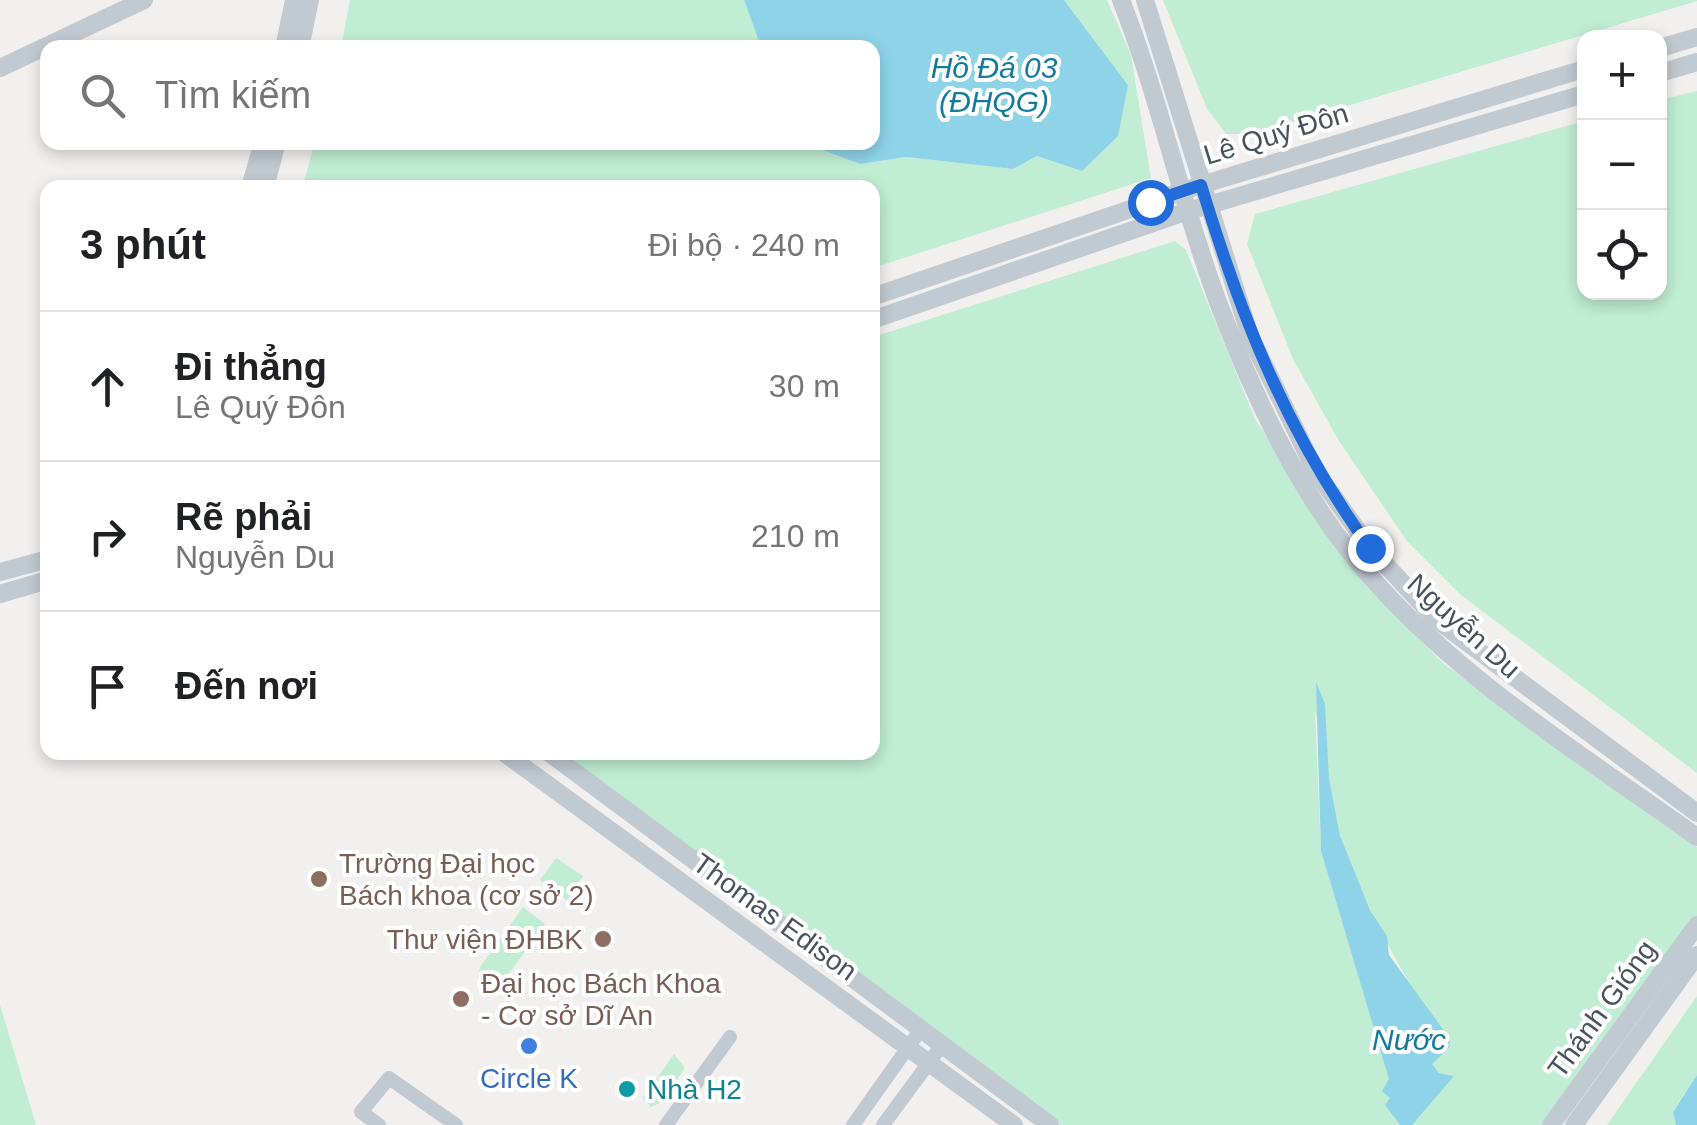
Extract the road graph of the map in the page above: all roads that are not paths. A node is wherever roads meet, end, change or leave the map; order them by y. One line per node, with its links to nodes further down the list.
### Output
1 (144, 0): 7 (street)
2 (294, 0): 8 (street)
3 (310, 0): 9 (street)
4 (1121, 0): 22 (street, Nguyễn Du)
5 (1145, 0): 21 (street, Nguyễn Du)
6 (1697, 37): 10 (street)
7 (59, 40)
8 (286, 40)
9 (302, 40)
10 (1667, 46)
11 (40, 49): 13 (street)
12 (1697, 62): 14 (street)
13 (0, 68)
14 (1667, 70)
15 (1577, 71): 21 (street, Lê Quý Đôn)
16 (1577, 96): 23 (street, Lê Quý Đôn)
17 (262, 150): 19 (street)
18 (275, 150): 20 (street)
19 (252, 180)
20 (267, 180)
21 (1201, 185): 22 (street, Lê Quý Đôn); 23 (street, Nguyễn Du)
22 (1180, 192): 24 (street, Nguyễn Du); 25 (street, Lê Quý Đôn)
23 (1207, 206): 24 (street, Lê Quý Đôn); 31 (street, Nguyễn Du)
24 (1185, 212): 26 (street, Lê Quý Đôn); 32 (street, Nguyễn Du)
25 (880, 294)
26 (880, 315)
27 (40, 561): 28 (street)
28 (0, 572)
29 (40, 582): 30 (street)
30 (0, 594)
31 (1541, 700): 32 (street); 35 (street, Nguyễn Du)
32 (1530, 717): 36 (street, Nguyễn Du)
33 (514, 760): 42 (street, Thomas Edison)
34 (559, 760): 39 (street, Thomas Edison)
35 (1697, 813)
36 (1697, 837)
37 (1697, 925): 44 (street, Thánh Gióng)
38 (1697, 955): 44 (street, Thánh Gióng)
39 (921, 1029): 41 (street, Thomas Edison); 42 (street)
40 (730, 1037): 47 (street)
41 (942, 1045): 43 (street); 51 (street, Thomas Edison)
42 (909, 1048): 43 (street, Thomas Edison); 48 (street)
43 (929, 1063): 49 (street); 50 (street, Thomas Edison)
44 (1582, 1099): 52 (street, Thánh Gióng); 53 (street, Thánh Gióng)
45 (379, 1125): 46 (street)
46 (456, 1125)
47 (666, 1125)
48 (853, 1125)
49 (884, 1125)
50 (1014, 1125)
51 (1050, 1125)
52 (1551, 1125)
53 (1574, 1125)

